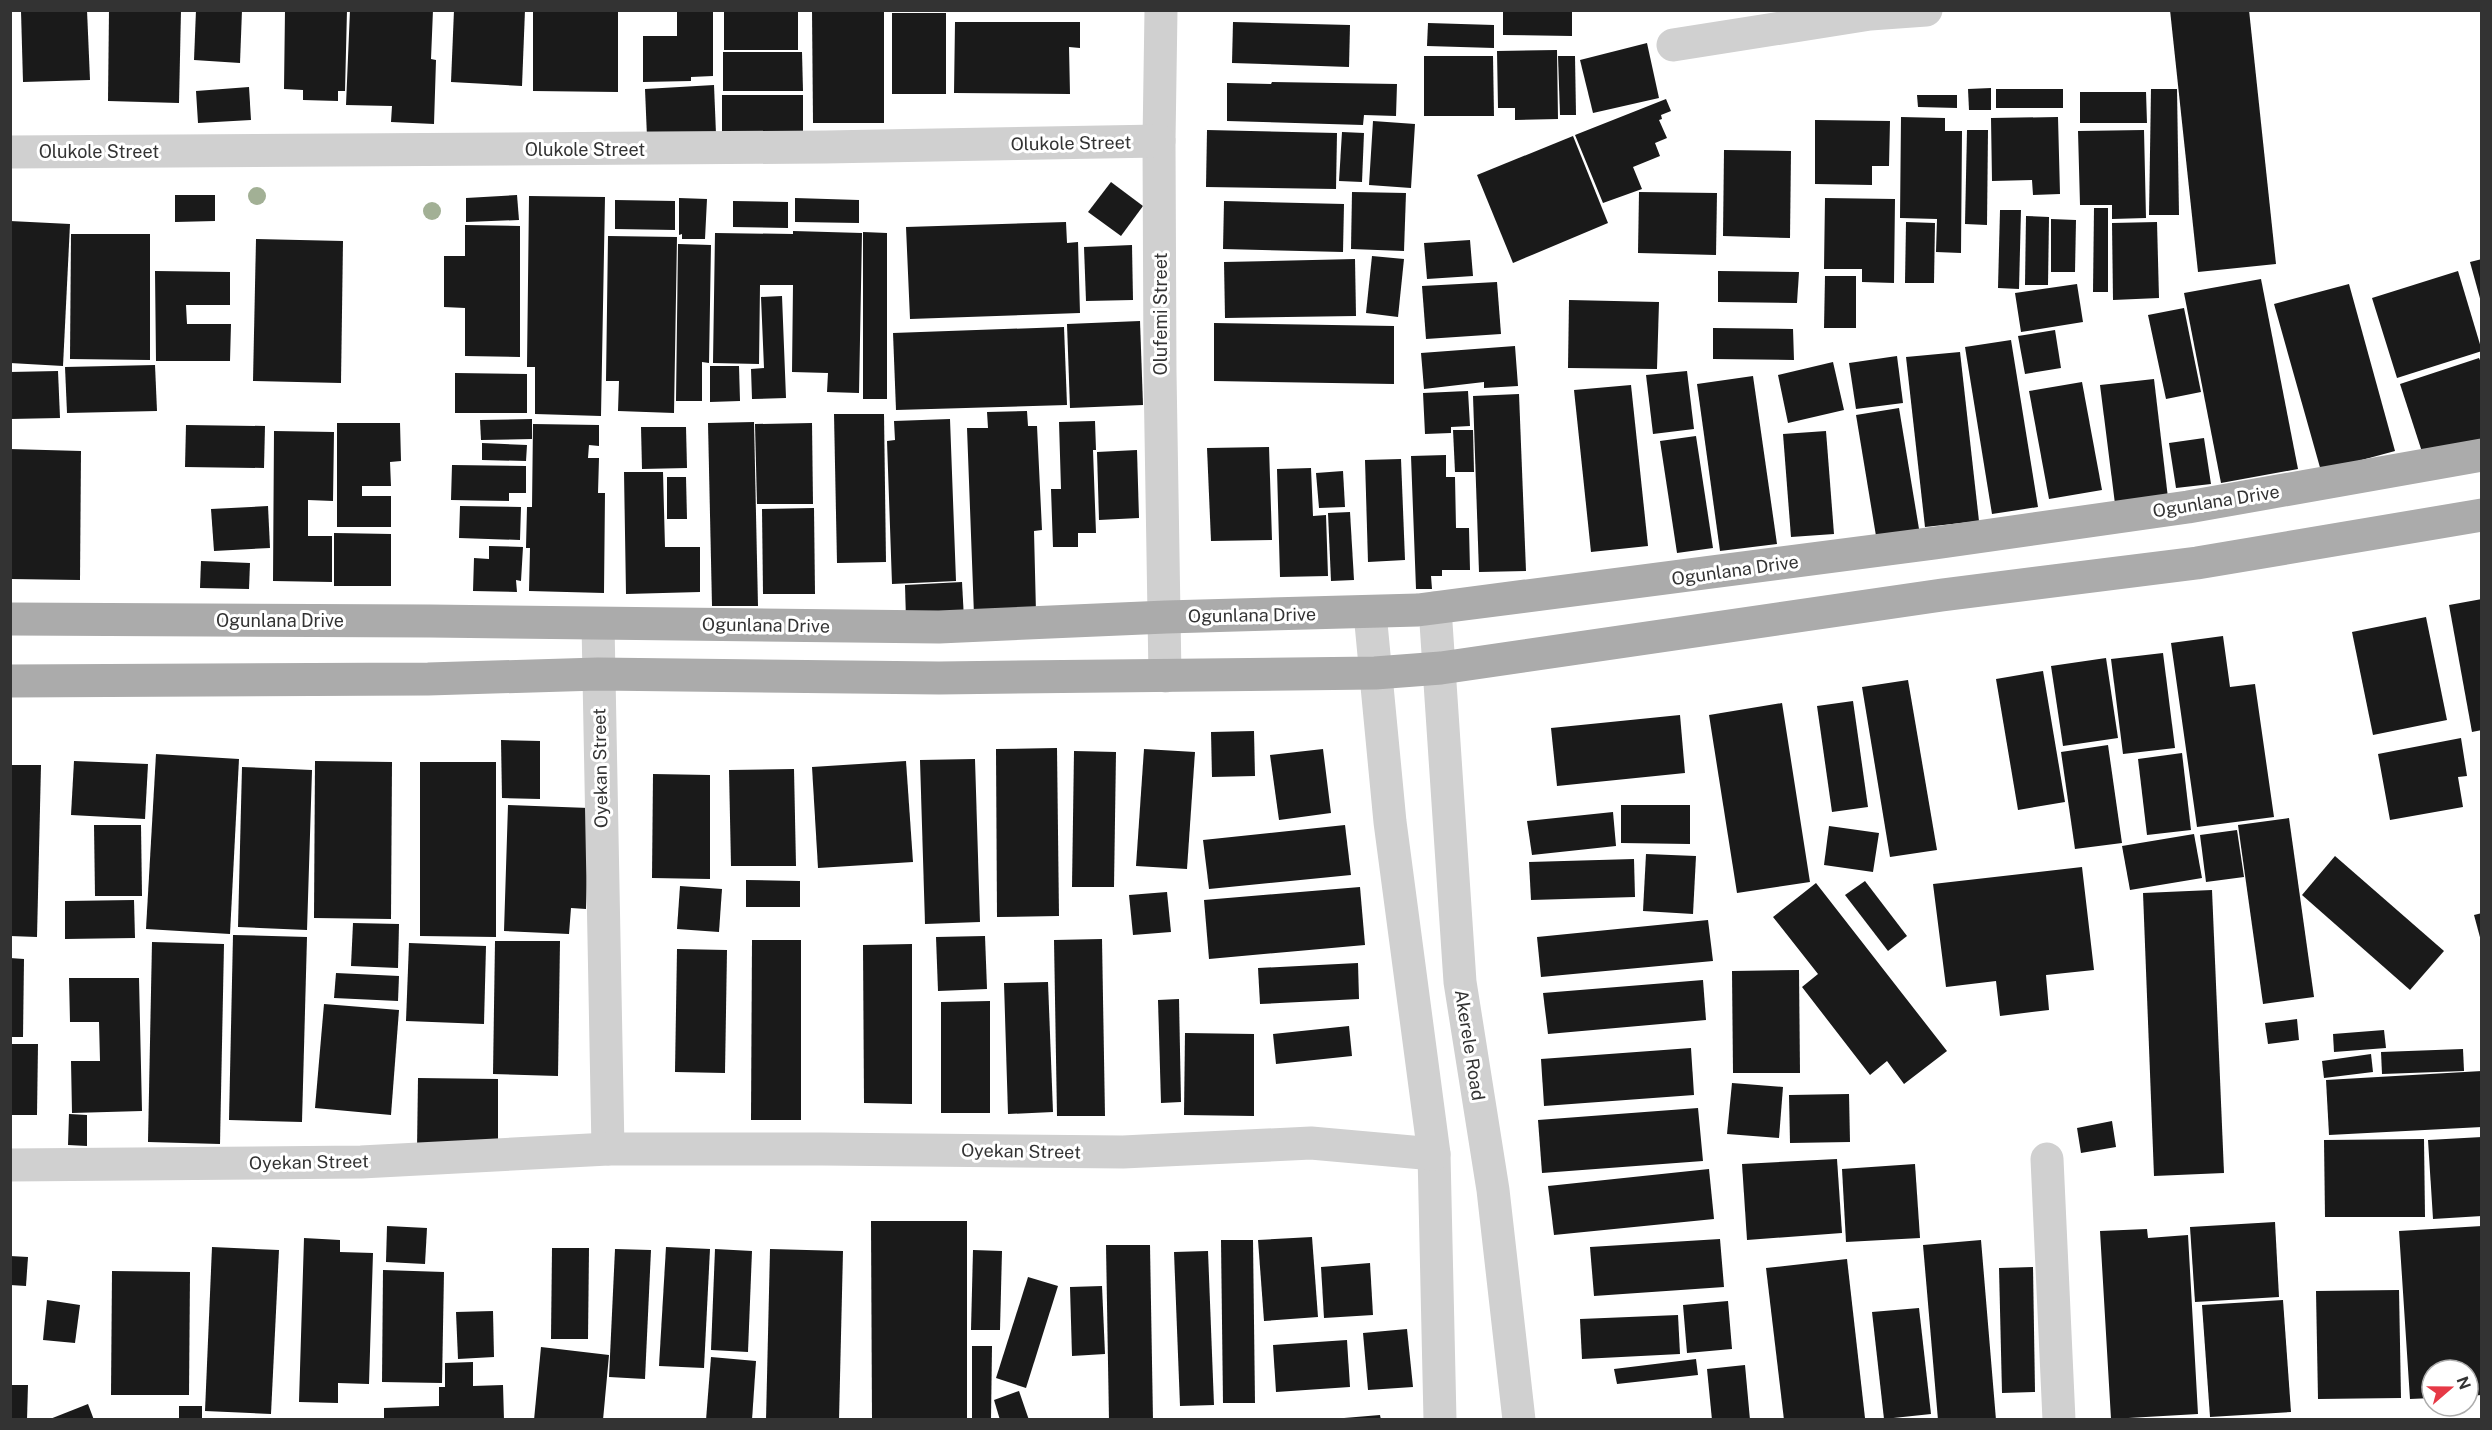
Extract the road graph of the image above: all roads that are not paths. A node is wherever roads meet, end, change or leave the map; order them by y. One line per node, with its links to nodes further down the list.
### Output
1 (1161, 10): 4 (street, Olufemi Street)
2 (1926, 10): 3 (street)
3 (1673, 45)
4 (1159, 141): 5 (street, Olukole Street); 10 (street, Olufemi Street)
5 (10, 152)
6 (2481, 454): 8 (main road, Ogunlana Drive)
7 (2481, 515): 13 (main road)
8 (1435, 608): 9 (main road, Ogunlana Drive); 13 (street, Akerele Road)
9 (1370, 613): 10 (main road, Ogunlana Drive); 14 (street)
10 (1166, 617): 12 (main road, Ogunlana Drive); 16 (street, Olufemi Street)
11 (10, 619): 12 (main road, Ogunlana Drive)
12 (598, 624): 15 (street, Oyekan Street)
13 (1441, 668): 14 (main road); 23 (street, Akerele Road)
14 (1375, 673): 16 (main road); 19 (street)
15 (598, 674): 16 (main road); 17 (main road); 18 (street, Oyekan Street)
16 (1165, 676)
17 (10, 681)
18 (608, 1149): 19 (street, Oyekan Street); 21 (street, Oyekan Street)
19 (1434, 1154): 22 (street)
20 (2047, 1159): 24 (street)
21 (10, 1165)
22 (1440, 1419)
23 (1519, 1419)
24 (2059, 1419)

